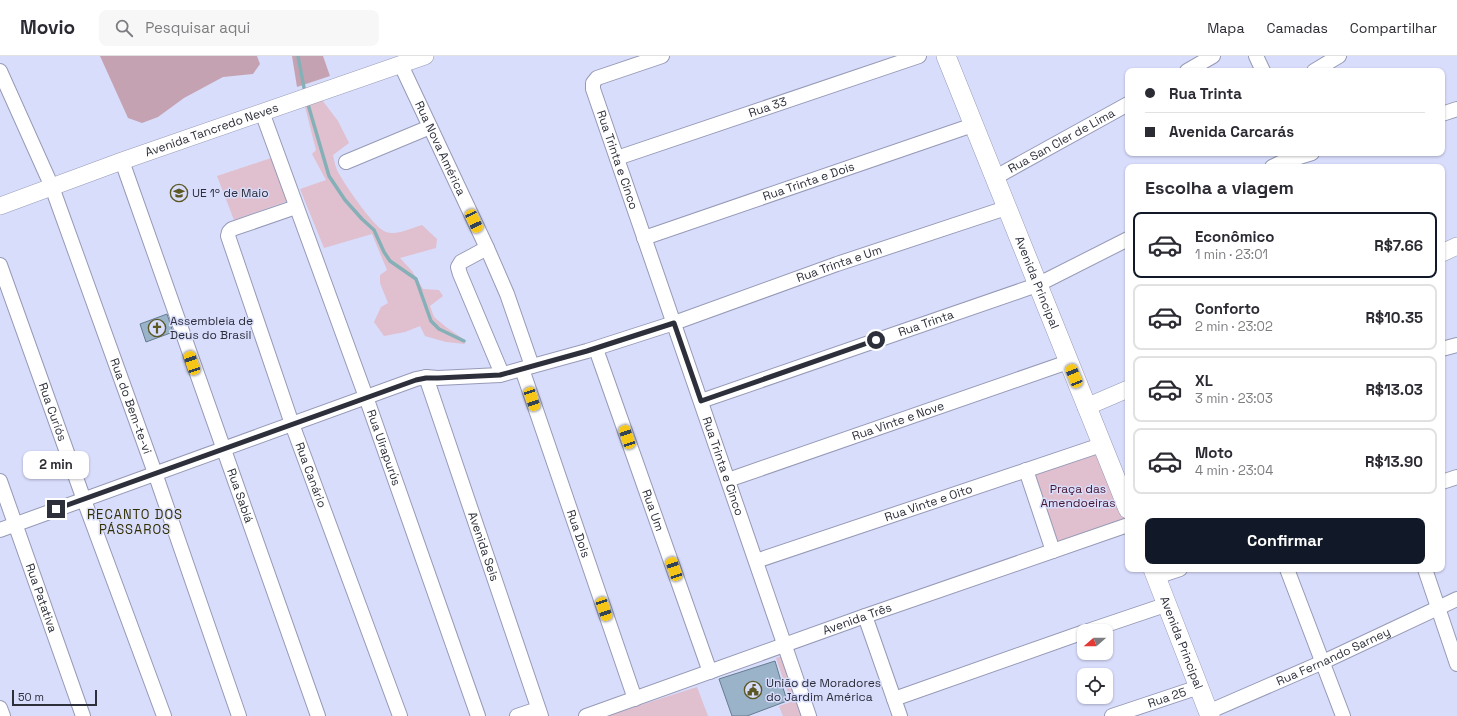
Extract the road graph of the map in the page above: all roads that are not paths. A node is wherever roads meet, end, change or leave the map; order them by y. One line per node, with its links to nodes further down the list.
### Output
1 (425, 56): 8 (street, Avenida Tancredo Neves)
2 (662, 56): 20 (street, Rua Trinta e Cinco)
3 (919, 56): 20 (street, Rua 33)
4 (1213, 56): 9 (street)
5 (1256, 56): 10 (street)
6 (1340, 56): 11 (street)
7 (948, 57): 17 (main road, Avenida Principal)
8 (401, 65): 15 (street, Avenida Tancredo Neves); 18 (street, Rua Nova América)
9 (1192, 68)
10 (1261, 68)
11 (1319, 68)
12 (0, 71): 25 (street, Rua do Bem-te-vi)
13 (1125, 106): 24 (street, Rua San Cler de Lima)
14 (1457, 109): 16 (street)
15 (262, 112): 21 (street, Avenida Tancredo Neves); 27 (street, Rua Uirapurύs)
16 (1445, 113)
17 (973, 125): 24 (main road, Avenida Principal); 29 (street, Rua Trinta e Dois)
18 (430, 127): 22 (street); 32 (street, Rua Nova América)
19 (1305, 157): 23 (street)
20 (617, 158): 29 (street, Rua Trinta e Cinco)
21 (122, 161): 25 (street, Avenida Tancredo Neves); 50 (street, Rua Sabiá)
22 (346, 162)
23 (1282, 164)
24 (994, 178): 28 (main road, Avenida Principal)
25 (52, 187): 26 (street, Avenida Tancredo Neves); 52 (street, Rua do Bem-te-vi)
26 (0, 206)
27 (296, 206): 45 (street, Rua Uirapurύs); 48 (street, Rua Canário)
28 (1006, 208): 35 (main road, Avenida Principal); 36 (street, Rua Trinta e Um)
29 (644, 238): 36 (street, Rua Trinta e Cinco)
30 (1125, 240): 35 (street, Rua Trinta)
31 (1457, 246): 33 (street)
32 (487, 248): 41 (street, Rua Nova América); 42 (street)
33 (1445, 252)
34 (0, 266): 57 (street, Rua Curiós)
35 (1037, 284): 40 (main road, Avenida Principal); 46 (street, Rua Trinta)
36 (674, 323): 38 (street, Rua Trinta e Um); 46 (street, Rua Trinta e Cinco)
37 (1457, 345): 39 (street)
38 (596, 348): 41 (street, Rua Trinta e Um); 76 (street, Rua Um)
39 (1445, 348)
40 (1068, 362): 47 (main road, Avenida Principal); 54 (street, Rua Vinte e Nove)
41 (527, 368): 42 (street, Rua Trinta e Um); 78 (street, Rua Dois)
42 (502, 374): 43 (street, Rua Trinta e Um)
43 (426, 378): 45 (street, Rua Trinta e Um); 81 (street, Avenida Seis)
44 (1125, 391): 47 (street)
45 (366, 397): 48 (street, Rua Trinta e Um); 89 (street, Rua Uirapurύs)
46 (701, 401): 54 (street, Rua Trinta e Cinco)
47 (1086, 407): 49 (main road, Avenida Principal)
48 (292, 424): 50 (street, Rua Trinta e Um); 88 (street, Rua Canário)
49 (1102, 445): 51 (street, Rua Vinte e Oito); 58 (main road, Avenida Principal)
50 (223, 449): 52 (street, Rua Trinta e Um); 87 (street, Rua Sabiá)
51 (1026, 470): 62 (street); 63 (street, Rua Vinte e Oito)
52 (155, 473): 57 (street, Rua Trinta e Um); 86 (street, Rua do Bem-te-vi)
53 (1457, 477): 56 (street)
54 (728, 480): 63 (street, Rua Trinta e Cinco)
55 (0, 481): 59 (street, Rua Patativa)
56 (1445, 481)
57 (84, 500): 59 (street, Rua Trinta e Um); 85 (street, Rua Curiós)
58 (1125, 502)
59 (16, 524): 61 (street, Rua Trinta e Um); 84 (street, Rua Patativa)
60 (1125, 526): 62 (street, Avenida Três)
61 (0, 530)
62 (1053, 551): 70 (street, Avenida Três)
63 (756, 560): 73 (street, Rua Trinta e Cinco)
64 (1288, 572): 74 (street)
65 (1427, 572): 69 (street)
66 (1155, 573): 68 (main road, Avenida Principal)
67 (1457, 598): 69 (street, Rua Fernando Sarney)
68 (1168, 604): 71 (street); 77 (main road, Avenida Principal)
69 (1438, 607): 74 (street, Rua Fernando Sarney); 75 (street)
70 (865, 616): 73 (street, Avenida Três); 79 (street)
71 (1109, 624)
72 (1077, 634): 79 (street)
73 (785, 645): 76 (street, Avenida Três); 92 (street, Rua Trinta e Cinco)
74 (1323, 662): 82 (street, Rua Fernando Sarney); 95 (street)
75 (1457, 664)
76 (710, 672): 78 (street, Avenida Três)
77 (1199, 687): 82 (main road, Avenida Principal); 94 (street, Rua 25)
78 (635, 699): 91 (street, Avenida Três)
79 (894, 699): 93 (street)
80 (0, 708): 83 (street)
81 (540, 713): 90 (street)
82 (1209, 714)
83 (3, 716)
84 (83, 716)
85 (164, 716)
86 (239, 716)
87 (318, 716)
88 (400, 716)
89 (478, 716)
90 (517, 716)
91 (586, 716)
92 (809, 716)
93 (900, 716)
94 (1112, 716)
95 (1344, 716)

